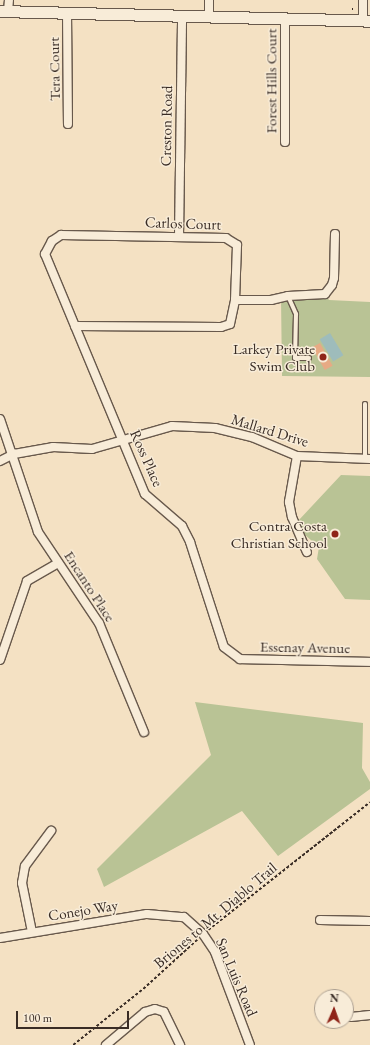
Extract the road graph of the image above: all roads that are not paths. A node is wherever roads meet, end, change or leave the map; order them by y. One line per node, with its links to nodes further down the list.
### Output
1 (209, 0): 6 (street)
2 (363, 0): 8 (street)
3 (6, 7): 4 (main road)
4 (67, 12): 5 (main road); 9 (street, Tera Court)
5 (182, 16): 6 (main road); 12 (street, Creston Road)
6 (209, 18): 7 (main road)
7 (285, 19): 8 (main road); 10 (street, Forest Hills Court)
8 (366, 20)
9 (68, 124)
10 (285, 142)
11 (335, 234): 14 (street)
12 (179, 236): 13 (street, Carlos Court); 15 (street, Carlos Court)
13 (45, 254): 16 (street, Ross Place)
14 (288, 296): 15 (street); 17 (lane)
15 (235, 300): 16 (street, Carlos Court)
16 (76, 326): 20 (street, Ross Place)
17 (308, 358)
18 (366, 404): 23 (lane)
19 (0, 420): 21 (street, Encanto Place)
20 (123, 439): 21 (street, Mallard Drive); 22 (street, Mallard Drive); 27 (street, Ross Place)
21 (14, 454): 24 (street, Mallard Drive); 26 (street, Encanto Place)
22 (297, 456): 23 (street, Mallard Drive); 25 (street)
23 (368, 459)
24 (0, 461)
25 (308, 552)
26 (58, 563): 28 (street); 30 (street, Encanto Place)
27 (240, 659): 29 (street, Essenay Avenue)
28 (0, 660)
29 (370, 662)
30 (144, 732)
31 (51, 831): 35 (street)
32 (171, 916): 35 (street, Conejo Way); 41 (street, San Luis Road)
33 (320, 920): 34 (street)
34 (370, 921)
35 (32, 932): 36 (street, Conejo Way)
36 (0, 938)
37 (370, 1015): 38 (street)
38 (354, 1017)
39 (106, 1045): 40 (street)
40 (180, 1045)
41 (250, 1045)

